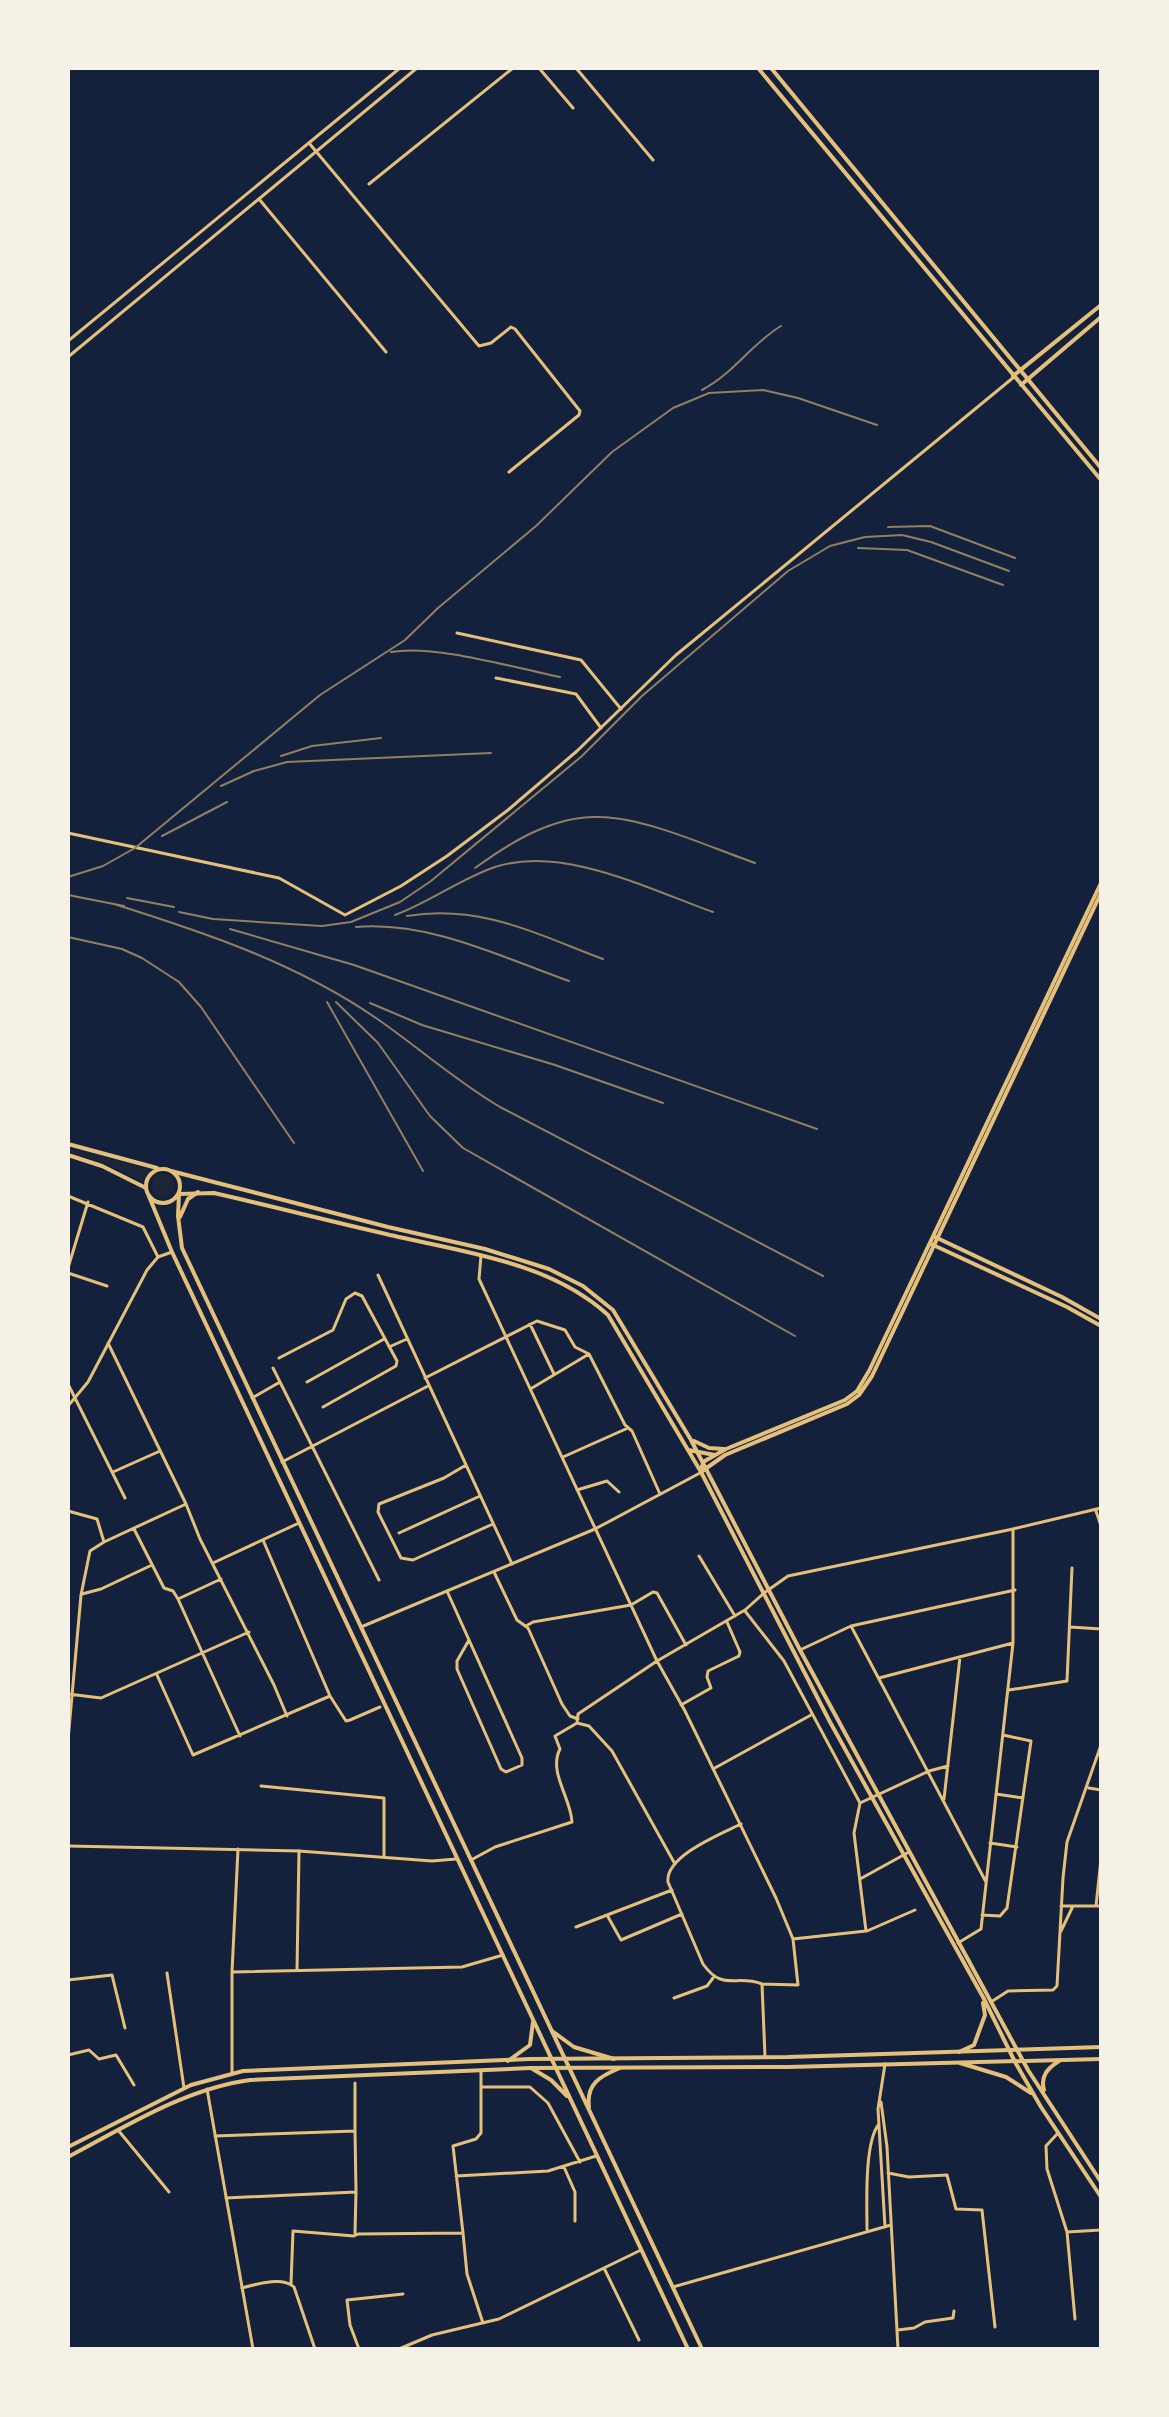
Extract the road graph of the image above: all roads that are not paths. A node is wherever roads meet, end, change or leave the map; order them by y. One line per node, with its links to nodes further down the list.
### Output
1 (400, 68): 9 (street)
2 (417, 68): 10 (street)
3 (513, 68): 12 (street)
4 (539, 68): 8 (street)
5 (576, 68): 11 (street)
6 (758, 68): 20 (main road)
7 (771, 68): 19 (main road)
8 (573, 108)
9 (309, 143): 10 (street); 16 (street)
10 (317, 151): 13 (street); 24 (street)
11 (653, 160)
12 (369, 184)
13 (259, 199): 17 (street); 18 (street)
14 (1101, 305): 19 (main road)
15 (1101, 317): 21 (main road)
16 (68, 341)
17 (386, 352)
18 (68, 357)
19 (1021, 370): 20 (main road); 21 (main road)
20 (1014, 376): 22 (main road); 28 (street)
21 (1028, 378): 22 (main road); 23 (main road)
22 (1021, 385): 25 (main road)
23 (1101, 468)
24 (509, 472)
25 (1101, 480)
26 (457, 633): 28 (street)
27 (496, 678): 29 (street)
28 (621, 709): 29 (street)
29 (601, 728): 30 (street)
30 (68, 833)
31 (1101, 883): 45 (main road)
32 (1101, 893): 45 (main road)
33 (68, 1144): 35 (main road)
34 (68, 1155): 37 (main road)
35 (159, 1169): 36 (main road); 37 (main road)
36 (171, 1171): 39 (main road); 43 (main road)
37 (147, 1191): 39 (main road); 47 (main road)
38 (198, 1192): 39 (main road); 42 (main road); 44 (main road)
39 (179, 1194): 42 (main road)
40 (68, 1196): 41 (street)
41 (88, 1202): 49 (street); 50 (street)
42 (178, 1223): 72 (main road)
43 (388, 1227): 44 (main road); 76 (main road)
44 (387, 1234): 48 (main road)
45 (935, 1237): 46 (main road); 53 (main road)
46 (932, 1244): 55 (main road); 81 (main road)
47 (172, 1252): 49 (street); 99 (main road)
48 (481, 1256): 56 (street); 78 (main road)
49 (158, 1257): 59 (street)
50 (68, 1270): 52 (street)
51 (378, 1275): 58 (street)
52 (107, 1286)
53 (1101, 1319)
54 (530, 1324): 56 (street); 61 (street); 64 (street)
55 (1101, 1326)
56 (506, 1337): 65 (street); 70 (street)
57 (384, 1339): 60 (street); 62 (street); 67 (street)
58 (407, 1339): 60 (street); 65 (street)
59 (108, 1343): 71 (street); 79 (street)
60 (389, 1347): 74 (street)
61 (589, 1354): 64 (street); 75 (street)
62 (279, 1358)
63 (273, 1368): 66 (street)
64 (554, 1374): 70 (street)
65 (425, 1378): 69 (street)
66 (280, 1382): 72 (street); 77 (street)
67 (307, 1382)
68 (68, 1384): 71 (street)
69 (428, 1386): 77 (street); 86 (street)
70 (532, 1388): 83 (street)
71 (75, 1397): 73 (street); 88 (street)
72 (252, 1398): 84 (main road)
73 (68, 1406)
74 (323, 1407)
75 (628, 1428): 83 (street); 92 (street)
76 (691, 1440): 80 (main road); 81 (main road)
77 (312, 1445): 84 (street); 115 (street)
78 (683, 1445): 80 (main road); 89 (main road)
79 (161, 1450): 88 (street); 95 (street)
80 (698, 1452): 82 (main road); 85 (main road)
81 (726, 1452): 82 (main road); 87 (main road)
82 (715, 1455): 85 (main road)
83 (563, 1457): 90 (street)
84 (282, 1462): 128 (main road)
85 (703, 1462): 87 (main road); 89 (main road)
86 (466, 1465): 93 (street); 100 (street)
87 (707, 1470): 89 (main road); 116 (main road)
88 (113, 1472): 94 (street)
89 (701, 1472): 92 (street); 119 (main road)
90 (577, 1490): 91 (street); 103 (street)
91 (619, 1492)
92 (660, 1494): 103 (street)
93 (480, 1496): 100 (street); 105 (street)
94 (125, 1498)
95 (186, 1504): 102 (street); 109 (street)
96 (1101, 1508): 98 (street)
97 (68, 1511): 107 (street)
98 (1096, 1511): 101 (street); 104 (street)
99 (299, 1523): 106 (street); 173 (main road)
100 (493, 1524): 110 (street)
101 (1101, 1526)
102 (134, 1529): 107 (street); 111 (street)
103 (595, 1529): 110 (street); 122 (street)
104 (1013, 1529): 116 (street); 117 (street)
105 (399, 1533)
106 (263, 1540): 109 (street); 143 (street)
107 (104, 1542): 120 (street)
108 (699, 1556): 124 (street)
109 (213, 1563): 114 (street)
110 (512, 1564): 113 (street)
111 (152, 1565): 120 (street); 121 (street)
112 (1072, 1568): 129 (street)
113 (494, 1572): 118 (street); 126 (street)
114 (221, 1579): 121 (street); 131 (street)
115 (379, 1580)
116 (769, 1588): 119 (street); 135 (main road)
117 (1015, 1590): 127 (street); 133 (street)
118 (447, 1591): 128 (street); 132 (street)
119 (764, 1593): 123 (street); 161 (main road)
120 (81, 1595): 142 (street)
121 (178, 1599): 136 (street)
122 (631, 1605): 126 (street); 134 (street); 138 (street)
123 (745, 1610): 124 (street); 146 (street)
124 (735, 1616): 125 (street)
125 (727, 1622): 134 (street); 144 (street)
126 (526, 1626): 148 (street)
127 (851, 1626): 135 (street); 140 (street)
128 (361, 1627): 175 (main road)
129 (1070, 1627): 130 (street); 141 (street)
130 (1101, 1629)
131 (249, 1632): 136 (street); 147 (street)
132 (469, 1640): 132 (street)
133 (1013, 1643): 137 (street); 141 (street)
134 (686, 1645): 138 (street)
135 (800, 1650): 160 (main road)
136 (203, 1652): 139 (street); 150 (street)
137 (960, 1657): 140 (street); 153 (street)
138 (657, 1661): 144 (street); 148 (street)
139 (157, 1675): 142 (street); 150 (street)
140 (879, 1678): 155 (street)
141 (1008, 1690): 149 (street)
142 (71, 1694): 151 (street)
143 (330, 1696): 145 (street); 147 (street)
144 (681, 1705): 154 (street)
145 (380, 1707)
146 (811, 1715): 154 (street); 164 (street)
147 (287, 1716): 150 (street)
148 (578, 1721): 175 (street); 178 (street)
149 (1003, 1735): 159 (street); 162 (street)
150 (240, 1736)
151 (68, 1740)
152 (1101, 1745): 157 (street)
153 (948, 1766): 155 (street); 163 (street)
154 (713, 1769): 165 (street)
155 (929, 1771): 160 (street); 163 (street)
156 (261, 1786): 172 (street)
157 (1088, 1788): 158 (street); 182 (street)
158 (1101, 1790)
159 (996, 1794): 162 (street); 166 (street)
160 (879, 1795): 161 (street); 171 (main road)
161 (872, 1798): 164 (street); 171 (main road)
162 (1023, 1798): 168 (street)
163 (944, 1799): 176 (street)
164 (860, 1803): 179 (street)
165 (741, 1824): 178 (street); 192 (street)
166 (990, 1843): 168 (street); 177 (street)
167 (68, 1846): 169 (street)
168 (1017, 1847): 188 (street)
169 (238, 1849): 170 (street); 196 (street)
170 (299, 1851): 172 (street); 195 (street)
171 (907, 1853): 179 (street); 193 (main road)
172 (384, 1857): 173 (street)
173 (458, 1858): 194 (main road)
174 (1101, 1859): 184 (street)
175 (470, 1860): 206 (main road)
176 (975, 1860): 177 (street); 180 (street)
177 (988, 1862): 180 (street)
178 (675, 1864): 181 (street)
179 (859, 1879): 190 (street)
180 (986, 1882): 188 (street)
181 (672, 1890): 186 (street); 187 (street)
182 (1061, 1906): 183 (street); 191 (street)
183 (1073, 1906): 184 (street); 191 (street)
184 (1098, 1906)
185 (915, 1910): 190 (street)
186 (682, 1914): 187 (street); 198 (street)
187 (607, 1915): 189 (street)
188 (982, 1915): 193 (street)
189 (576, 1927)
190 (866, 1931): 192 (street)
191 (1059, 1935): 203 (street)
192 (793, 1939): 200 (street)
193 (957, 1944): 201 (main road); 203 (main road)
194 (503, 1955): 195 (street); 204 (main road)
195 (297, 1970): 196 (street)
196 (232, 1972): 231 (street)
197 (167, 1973): 235 (street)
198 (713, 1977): 200 (street); 202 (street)
199 (68, 1980): 205 (street)
200 (762, 1984): 212 (street)
201 (983, 1997): 208 (main road); 210 (main road)
202 (674, 1998)
203 (991, 2002): 209 (main road)
204 (533, 2020): 215 (main road); 218 (main road)
205 (125, 2028)
206 (549, 2029): 214 (main road); 216 (main road)
207 (1101, 2047): 209 (main road)
208 (1009, 2051): 209 (main road); 210 (main road); 220 (main road)
209 (1017, 2051): 221 (main road)
210 (959, 2052): 213 (main road)
211 (68, 2055): 233 (street)
212 (765, 2057): 213 (main road); 216 (main road); 224 (main road)
213 (788, 2057): 225 (main road)
214 (563, 2058): 215 (main road); 216 (main road); 229 (main road)
215 (551, 2059): 218 (main road); 228 (main road)
216 (614, 2059)
217 (1101, 2059): 219 (main road)
218 (508, 2061): 231 (main road)
219 (1059, 2061): 221 (main road); 238 (main road)
220 (1015, 2062): 221 (main road); 222 (main road); 237 (main road)
221 (1024, 2062): 238 (main road)
222 (960, 2063): 223 (main road); 237 (main road)
223 (885, 2064): 225 (main road); 240 (street)
224 (765, 2067): 225 (main road); 227 (main road)
225 (788, 2067)
226 (531, 2068): 228 (main road); 230 (main road); 239 (main road)
227 (620, 2068): 229 (main road); 241 (main road)
228 (555, 2069): 229 (main road); 239 (main road)
229 (568, 2069): 241 (main road)
230 (481, 2071): 234 (street); 236 (main road)
231 (232, 2073): 235 (main road)
232 (355, 2083): 246 (street)
233 (134, 2085)
234 (481, 2087): 252 (street); 255 (street)
235 (184, 2088): 242 (main road)
236 (207, 2089): 243 (main road); 248 (street)
237 (1033, 2094): 247 (main road)
238 (1046, 2096): 256 (main road)
239 (569, 2099): 250 (main road)
240 (881, 2102): 244 (street); 254 (street)
241 (589, 2109): 272 (main road)
242 (136, 2111): 243 (main road); 249 (main road)
243 (140, 2119): 245 (main road)
244 (879, 2124): 263 (street); 265 (street)
245 (118, 2130): 251 (main road); 257 (street)
246 (355, 2131): 248 (street); 258 (street)
247 (1058, 2133): 259 (main road); 266 (street)
248 (215, 2136): 260 (street)
249 (68, 2147)
250 (596, 2156): 252 (street); 269 (main road)
251 (68, 2157)
252 (580, 2162): 253 (street)
253 (564, 2167): 255 (street); 261 (street)
254 (888, 2173): 262 (street); 278 (street)
255 (456, 2176): 267 (street)
256 (1101, 2182)
257 (169, 2192)
258 (356, 2192): 260 (street); 268 (street)
259 (1101, 2197)
260 (226, 2198): 273 (street)
261 (575, 2221)
262 (891, 2225): 263 (street); 279 (street)
263 (885, 2227): 265 (street)
264 (1101, 2230): 266 (street)
265 (867, 2232): 272 (street)
266 (1067, 2232): 276 (street)
267 (463, 2233): 268 (street); 277 (street)
268 (355, 2235): 271 (street)
269 (641, 2250): 270 (street); 285 (main road)
270 (604, 2268): 277 (street); 280 (street)
271 (291, 2284): 273 (street); 282 (street)
272 (673, 2287): 286 (main road)
273 (242, 2288): 281 (street)
274 (403, 2294): 283 (street)
275 (954, 2311): 279 (street)
276 (1075, 2319)
277 (483, 2323): 284 (street)
278 (995, 2327)
279 (897, 2331): 287 (street)
280 (639, 2340)
281 (253, 2349)
282 (315, 2349)
283 (359, 2349)
284 (399, 2349)
285 (688, 2349)
286 (702, 2349)
287 (898, 2349)

